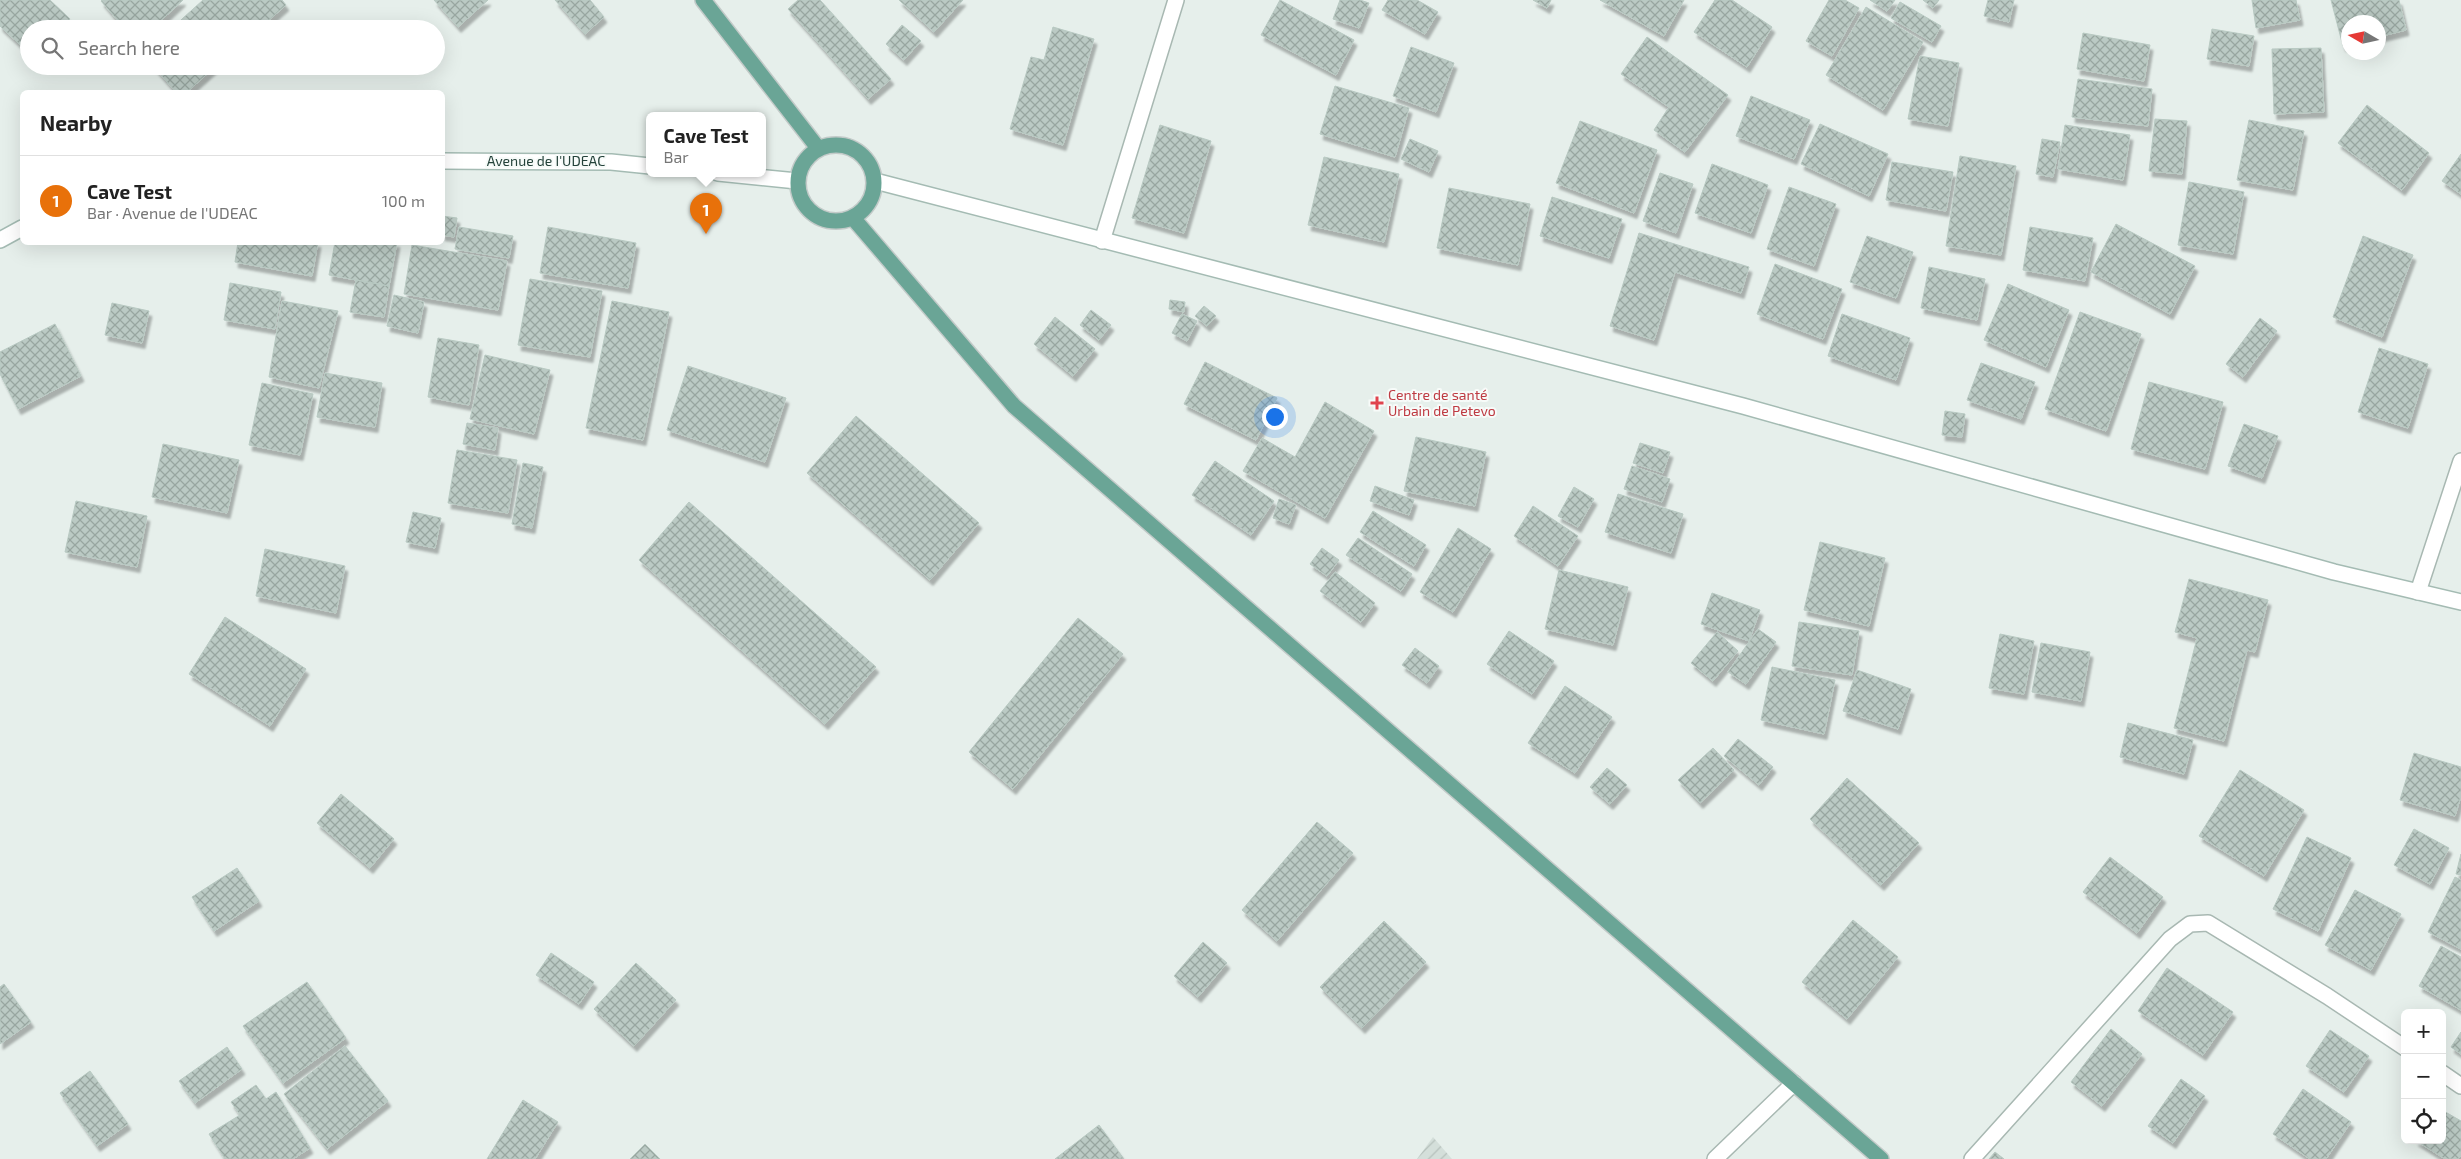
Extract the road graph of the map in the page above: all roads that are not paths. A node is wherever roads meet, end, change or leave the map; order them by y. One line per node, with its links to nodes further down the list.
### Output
1 (704, 0): 3 (main road)
2 (1176, 0): 12 (street)
3 (818, 148): 7 (main road); 8 (main road)
4 (445, 161): 5 (street, Avenue de I'UDEAC)
5 (646, 166)
6 (758, 177): 7 (street)
7 (797, 181): 9 (main road)
8 (875, 181): 9 (main road); 12 (street)
9 (853, 218): 18 (main road)
10 (20, 229): 11 (street)
11 (0, 240)
12 (1102, 241): 14 (street)
13 (2461, 461): 14 (street)
14 (2418, 592): 15 (street)
15 (2461, 602)
16 (2401, 1045): 22 (street)
17 (2446, 1076): 19 (street)
18 (1794, 1084): 20 (street); 21 (main road)
19 (2461, 1086)
20 (1715, 1159)
21 (1881, 1159)
22 (1972, 1159)

